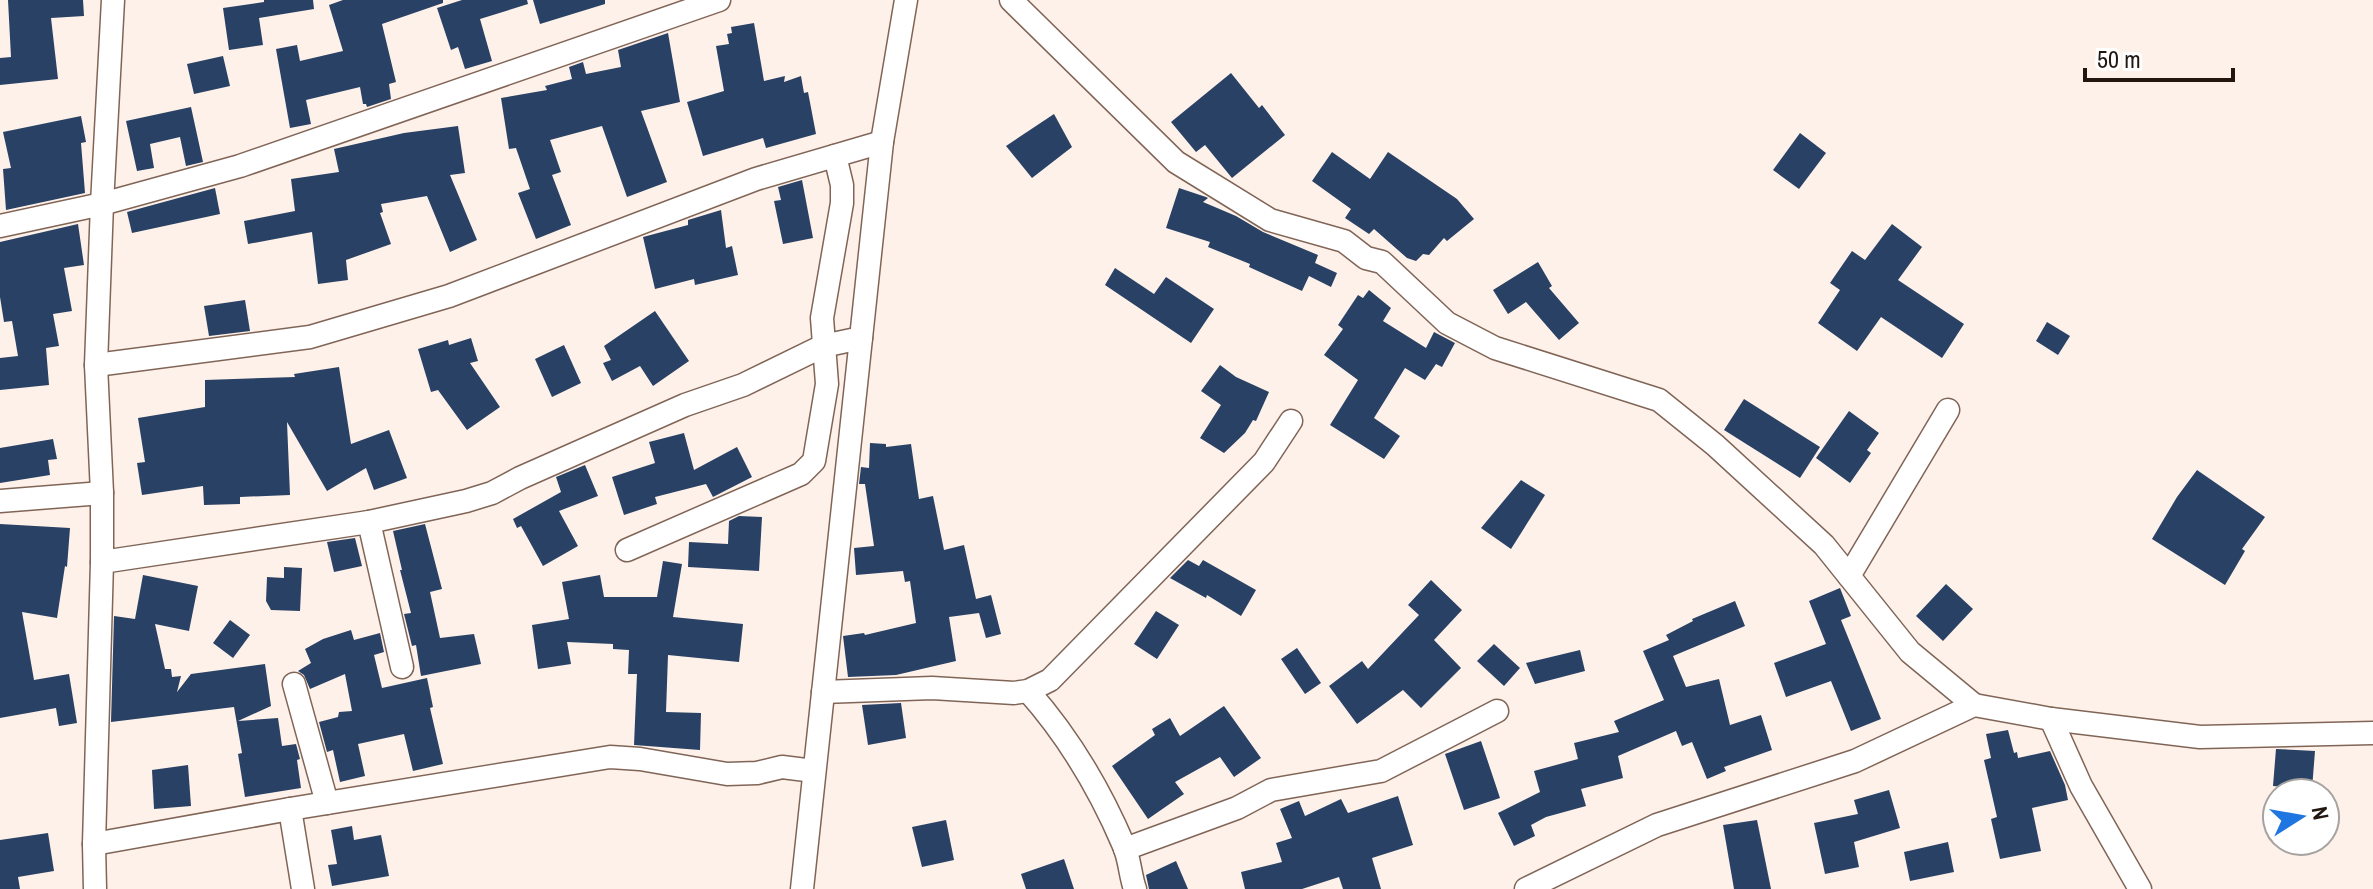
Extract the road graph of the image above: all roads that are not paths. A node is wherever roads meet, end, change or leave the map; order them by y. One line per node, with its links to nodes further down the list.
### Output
1 (113, 0): 7 (street)
2 (719, 0): 7 (street)
3 (906, 0): 5 (street)
4 (1011, 0): 19 (street)
5 (882, 142): 6 (street); 9 (street)
6 (835, 156): 10 (street); 11 (street)
7 (102, 204): 8 (street); 11 (street)
8 (0, 226)
9 (861, 338): 10 (street); 23 (street)
10 (823, 346): 16 (street); 17 (street)
11 (96, 365): 14 (street)
12 (1948, 410): 19 (street)
13 (1291, 421): 22 (street)
14 (102, 493): 15 (street); 18 (street)
15 (0, 501)
16 (369, 522): 18 (street); 20 (street)
17 (627, 550)
18 (102, 562): 31 (street)
19 (1849, 576): 24 (street)
20 (402, 667)
21 (294, 684): 29 (street)
22 (1028, 691): 23 (street); 32 (street)
23 (823, 692): 28 (street)
24 (1974, 705): 26 (street); 37 (street)
25 (1497, 711): 32 (street)
26 (2051, 719): 27 (street); 38 (street)
27 (2373, 733)
28 (814, 771): 29 (street); 35 (street)
29 (327, 803): 30 (street)
30 (290, 809): 31 (street); 34 (street)
31 (94, 844): 33 (street)
32 (1125, 849): 36 (street)
33 (95, 889)
34 (303, 889)
35 (802, 889)
36 (1135, 889)
37 (1526, 889)
38 (2140, 889)

